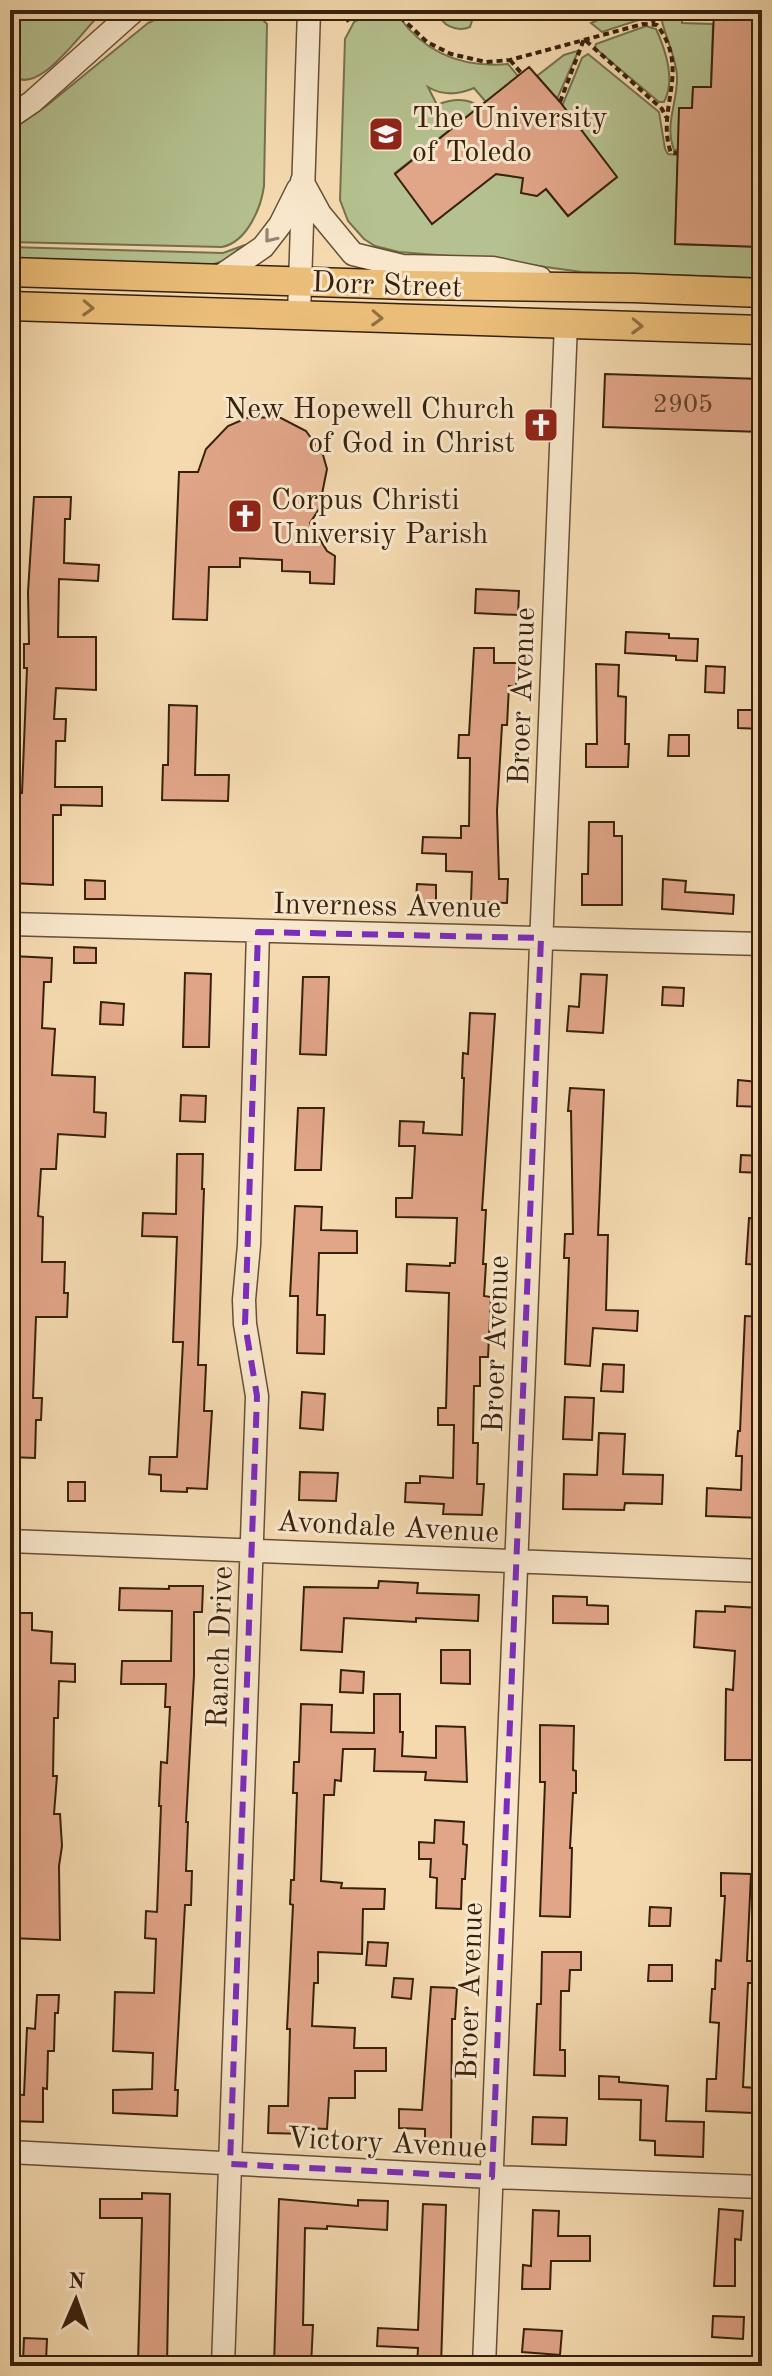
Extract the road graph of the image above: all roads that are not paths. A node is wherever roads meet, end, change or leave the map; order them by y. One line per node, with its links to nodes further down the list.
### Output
1 (135, 10): 3 (street)
2 (309, 10): 4 (street)
3 (13, 107)
4 (302, 181): 6 (street, one-way to 6); 7 (street); 8 (street)
5 (10, 272): 6 (main road, Dorr Street)
6 (219, 277): 7 (main road, Dorr Street)
7 (300, 281): 8 (main road, Dorr Street); 11 (street)
8 (581, 287): 9 (main road, Dorr Street)
9 (762, 293)
10 (10, 306): 11 (main road, Dorr Street, one-way to 11)
11 (299, 315): 12 (main road, Dorr Street, one-way to 12)
12 (566, 323): 13 (main road, Dorr Street, one-way to 13); 16 (street, Broer Avenue)
13 (762, 330)
14 (10, 924): 15 (street, Inverness Avenue)
15 (258, 932): 16 (street, Inverness Avenue); 19 (street, Ranch Drive)
16 (541, 938): 17 (street, Inverness Avenue); 20 (street, Broer Avenue)
17 (762, 944)
18 (10, 1541): 19 (street, Avondale Avenue)
19 (252, 1549): 20 (street, Avondale Avenue); 23 (street, Ranch Drive)
20 (516, 1562): 21 (street, Avondale Avenue); 24 (street, Broer Avenue)
21 (762, 1571)
22 (10, 2152): 23 (street, Victory Avenue)
23 (230, 2164): 24 (street, Victory Avenue); 26 (street, Ranch Drive)
24 (492, 2177): 25 (street, Victory Avenue); 27 (street, Broer Avenue)
25 (762, 2187)
26 (223, 2366)
27 (484, 2366)

